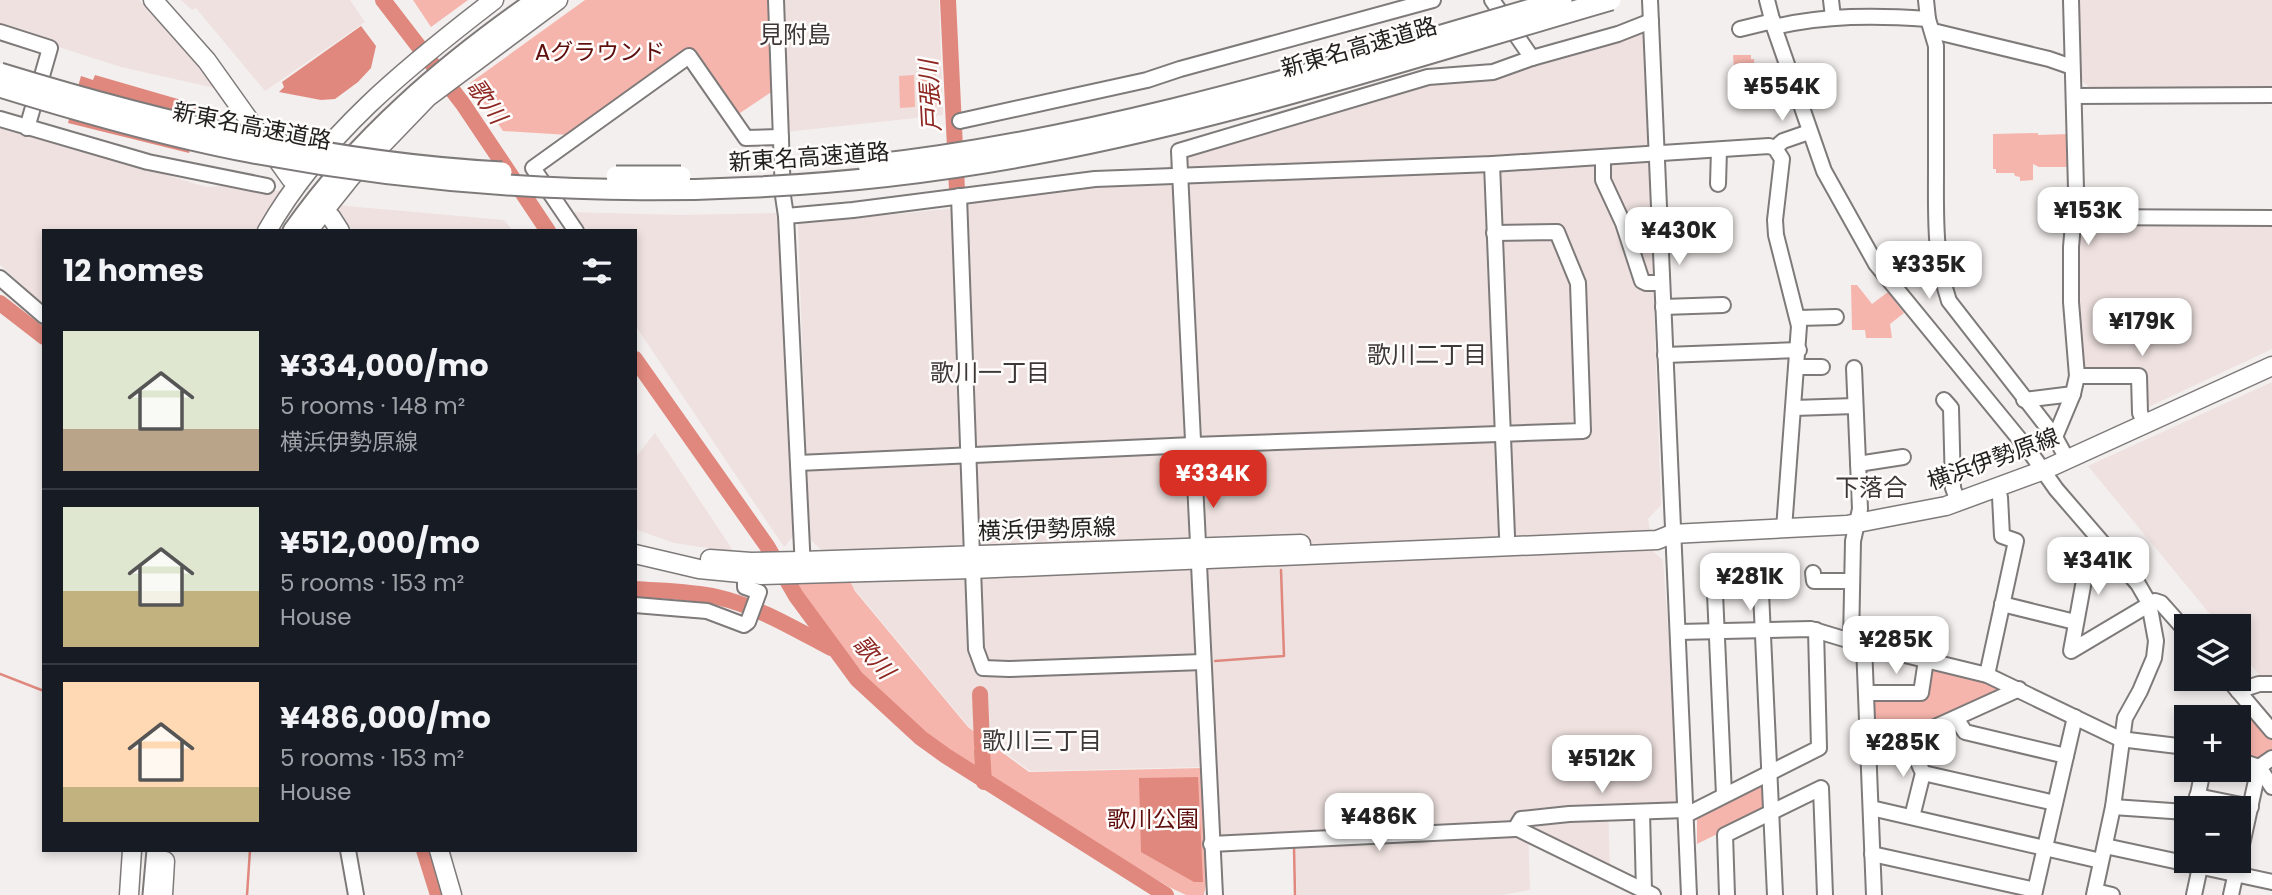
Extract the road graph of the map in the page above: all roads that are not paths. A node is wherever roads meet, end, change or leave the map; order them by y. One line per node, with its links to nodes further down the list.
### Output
1 (153, 0): 2 (main road)
2 (168, 0)
3 (494, 0): 24 (main road)
4 (517, 0): 24 (highway)
5 (537, 0): 24 (highway)
6 (558, 0): 24 (main road)
7 (776, 0): 35 (street)
8 (1433, 0): 32 (street)
9 (1492, 0): 23 (street)
10 (1562, 0): 26 (highway, 新東名高速道路, bridge)
11 (1611, 0): 28 (highway, 新東名高速道路, bridge)
12 (1650, 0): 18 (street)
13 (1768, 0): 19 (street)
14 (1831, 0): 17 (street)
15 (1926, 0): 20 (street)
16 (2071, 0): 25 (street)
17 (1833, 16): 19 (street); 20 (street)
18 (1651, 21): 23 (street); 38 (street)
19 (1774, 24): 21 (street); 34 (street)
20 (1931, 25): 25 (street); 71 (street)
21 (1743, 26)
22 (0, 32): 33 (street)
23 (1532, 58): 41 (street)
24 (445, 61): 27 (highway)
25 (2072, 67): 30 (street)
26 (0, 73)
27 (419, 82): 48 (main road); 49 (main road); 50 (highway); 51 (highway)
28 (0, 87)
29 (2272, 95): 30 (street)
30 (2074, 96): 46 (street)
31 (0, 119): 33 (street)
32 (960, 121)
33 (27, 128): 43 (street)
34 (1809, 132): 36 (street); 84 (street)
35 (781, 137): 45 (street); 52 (street)
36 (1775, 148): 37 (street); 62 (street)
37 (1719, 150): 38 (street); 42 (street)
38 (1656, 154): 39 (street); 55 (street)
39 (1603, 157): 40 (street); 55 (street)
40 (1492, 164): 41 (street); 53 (street)
41 (1181, 177): 44 (street); 78 (street)
42 (1718, 184)
43 (267, 187)
44 (959, 196): 45 (street); 79 (street)
45 (786, 216): 82 (street)
46 (2073, 217): 47 (street); 69 (street)
47 (2272, 218)
48 (326, 227)
49 (268, 229)
50 (280, 229)
51 (295, 229)
52 (575, 229)
53 (1494, 233): 76 (street); 76 (street)
54 (0, 278): 59 (street)
55 (1662, 283): 58 (street)
56 (0, 289): 60 (street)
57 (1717, 301): 58 (street)
58 (1663, 307): 64 (street)
59 (42, 314)
60 (42, 315)
61 (1836, 317): 62 (street)
62 (1798, 318): 63 (street)
63 (1799, 349): 64 (street); 66 (street)
64 (1665, 355): 89 (street)
65 (2272, 366): 75 (main road, 横浜伊勢原線)
66 (1798, 367): 67 (street); 73 (street)
67 (1822, 367)
68 (1854, 368): 72 (street)
69 (2077, 376): 70 (street); 75 (street)
70 (2073, 394): 71 (street); 77 (street)
71 (2024, 400): 77 (street)
72 (1855, 406): 73 (street); 83 (street)
73 (1794, 408): 88 (street)
74 (1946, 409): 86 (street)
75 (2145, 423): 81 (main road, 横浜伊勢原線)
76 (1502, 435): 78 (street); 90 (street)
77 (2055, 437): 81 (street)
78 (1193, 445): 79 (street); 92 (street)
79 (967, 455): 82 (street); 94 (street)
80 (1903, 457): 83 (street)
81 (2067, 459): 84 (main road, 横浜伊勢原線)
82 (798, 463): 96 (street)
83 (1858, 464): 87 (street)
84 (2043, 470): 86 (main road, 横浜伊勢原線); 100 (street)
85 (2000, 497): 101 (street)
86 (1958, 502): 87 (main road, 横浜伊勢原線)
87 (1856, 524): 88 (main road, 横浜伊勢原線); 99 (street)
88 (1784, 529): 89 (main road, 横浜伊勢原線)
89 (1672, 534): 90 (main road, 横浜伊勢原線); 92 (main road, 横浜伊勢原線); 107 (street)
90 (1507, 536): 92 (main road, 横浜伊勢原線)
91 (637, 542): 97 (main road, 横浜伊勢原線)
92 (1198, 553): 94 (main road, 横浜伊勢原線); 111 (street)
93 (637, 554): 97 (main road, 横浜伊勢原線)
94 (973, 563): 96 (main road, 横浜伊勢原線); 111 (street)
95 (2087, 565): 104 (street)
96 (798, 567): 97 (main road, 横浜伊勢原線)
97 (753, 570): 102 (street)
98 (1814, 581): 99 (street)
99 (1852, 581): 109 (street)
100 (2150, 603): 103 (street); 104 (street); 121 (street)
101 (2002, 604): 104 (street); 112 (street)
102 (637, 605)
103 (2174, 618)
104 (2075, 622)
105 (1816, 630): 106 (street); 109 (street); 129 (street)
106 (1764, 631): 108 (street); 108 (street); 129 (street)
107 (1678, 632): 108 (street); 139 (street)
108 (1715, 632): 132 (street)
109 (1858, 643): 110 (street); 117 (street)
110 (1926, 660): 112 (street); 117 (street)
111 (1203, 662): 143 (street)
112 (1987, 675): 115 (street)
113 (2272, 684): 114 (street)
114 (2251, 687)
115 (2019, 689): 118 (street); 119 (street)
116 (2238, 691): 120 (street)
117 (1867, 693): 125 (street)
118 (2075, 717): 121 (street); 124 (street)
119 (1956, 718): 122 (street); 124 (street)
120 (2272, 730)
121 (2120, 738): 123 (street); 135 (street)
122 (1908, 740): 125 (street); 130 (street)
123 (2174, 745)
124 (2066, 756): 133 (street)
125 (1869, 757): 136 (street)
126 (2272, 758): 128 (street)
127 (2251, 764): 128 (street)
128 (2259, 767): 131 (street); 134 (street)
129 (1769, 772): 132 (street); 137 (street)
130 (1923, 773): 133 (street); 141 (street)
131 (2272, 787)
132 (1724, 795): 139 (street)
133 (2055, 803): 145 (street)
134 (2251, 803)
135 (2113, 807): 140 (street); 144 (street)
136 (1871, 808): 141 (street); 152 (street)
137 (1772, 811): 170 (street); 171 (street); 172 (street)
138 (1642, 812): 139 (street); 142 (street); 159 (street)
139 (1686, 812): 169 (street)
140 (2174, 812)
141 (1912, 817): 145 (street)
142 (1515, 829): 143 (street); 159 (street)
143 (1211, 844): 168 (street)
144 (2105, 846): 153 (street); 154 (street)
145 (2045, 848): 153 (street); 160 (street)
146 (132, 852): 162 (main road)
147 (145, 852): 163 (highway)
148 (157, 852): 164 (highway)
149 (166, 852): 165 (main road)
150 (348, 852): 166 (street)
151 (440, 852): 167 (main road)
152 (1872, 853): 160 (street); 173 (street)
153 (2101, 861): 161 (street)
154 (2174, 861)
155 (2199, 873): 175 (street)
156 (2231, 873): 157 (street)
157 (2236, 874): 158 (street); 176 (street)
158 (2272, 882)
159 (1648, 893)
160 (2035, 893)
161 (2095, 893): 174 (street)
162 (129, 895)
163 (142, 895)
164 (153, 895)
165 (163, 895)
166 (356, 895)
167 (452, 895)
168 (1215, 895)
169 (1689, 895)
170 (1727, 895)
171 (1774, 895)
172 (1825, 895)
173 (1874, 895)
174 (2112, 895)
175 (2194, 895)
176 (2231, 895)

